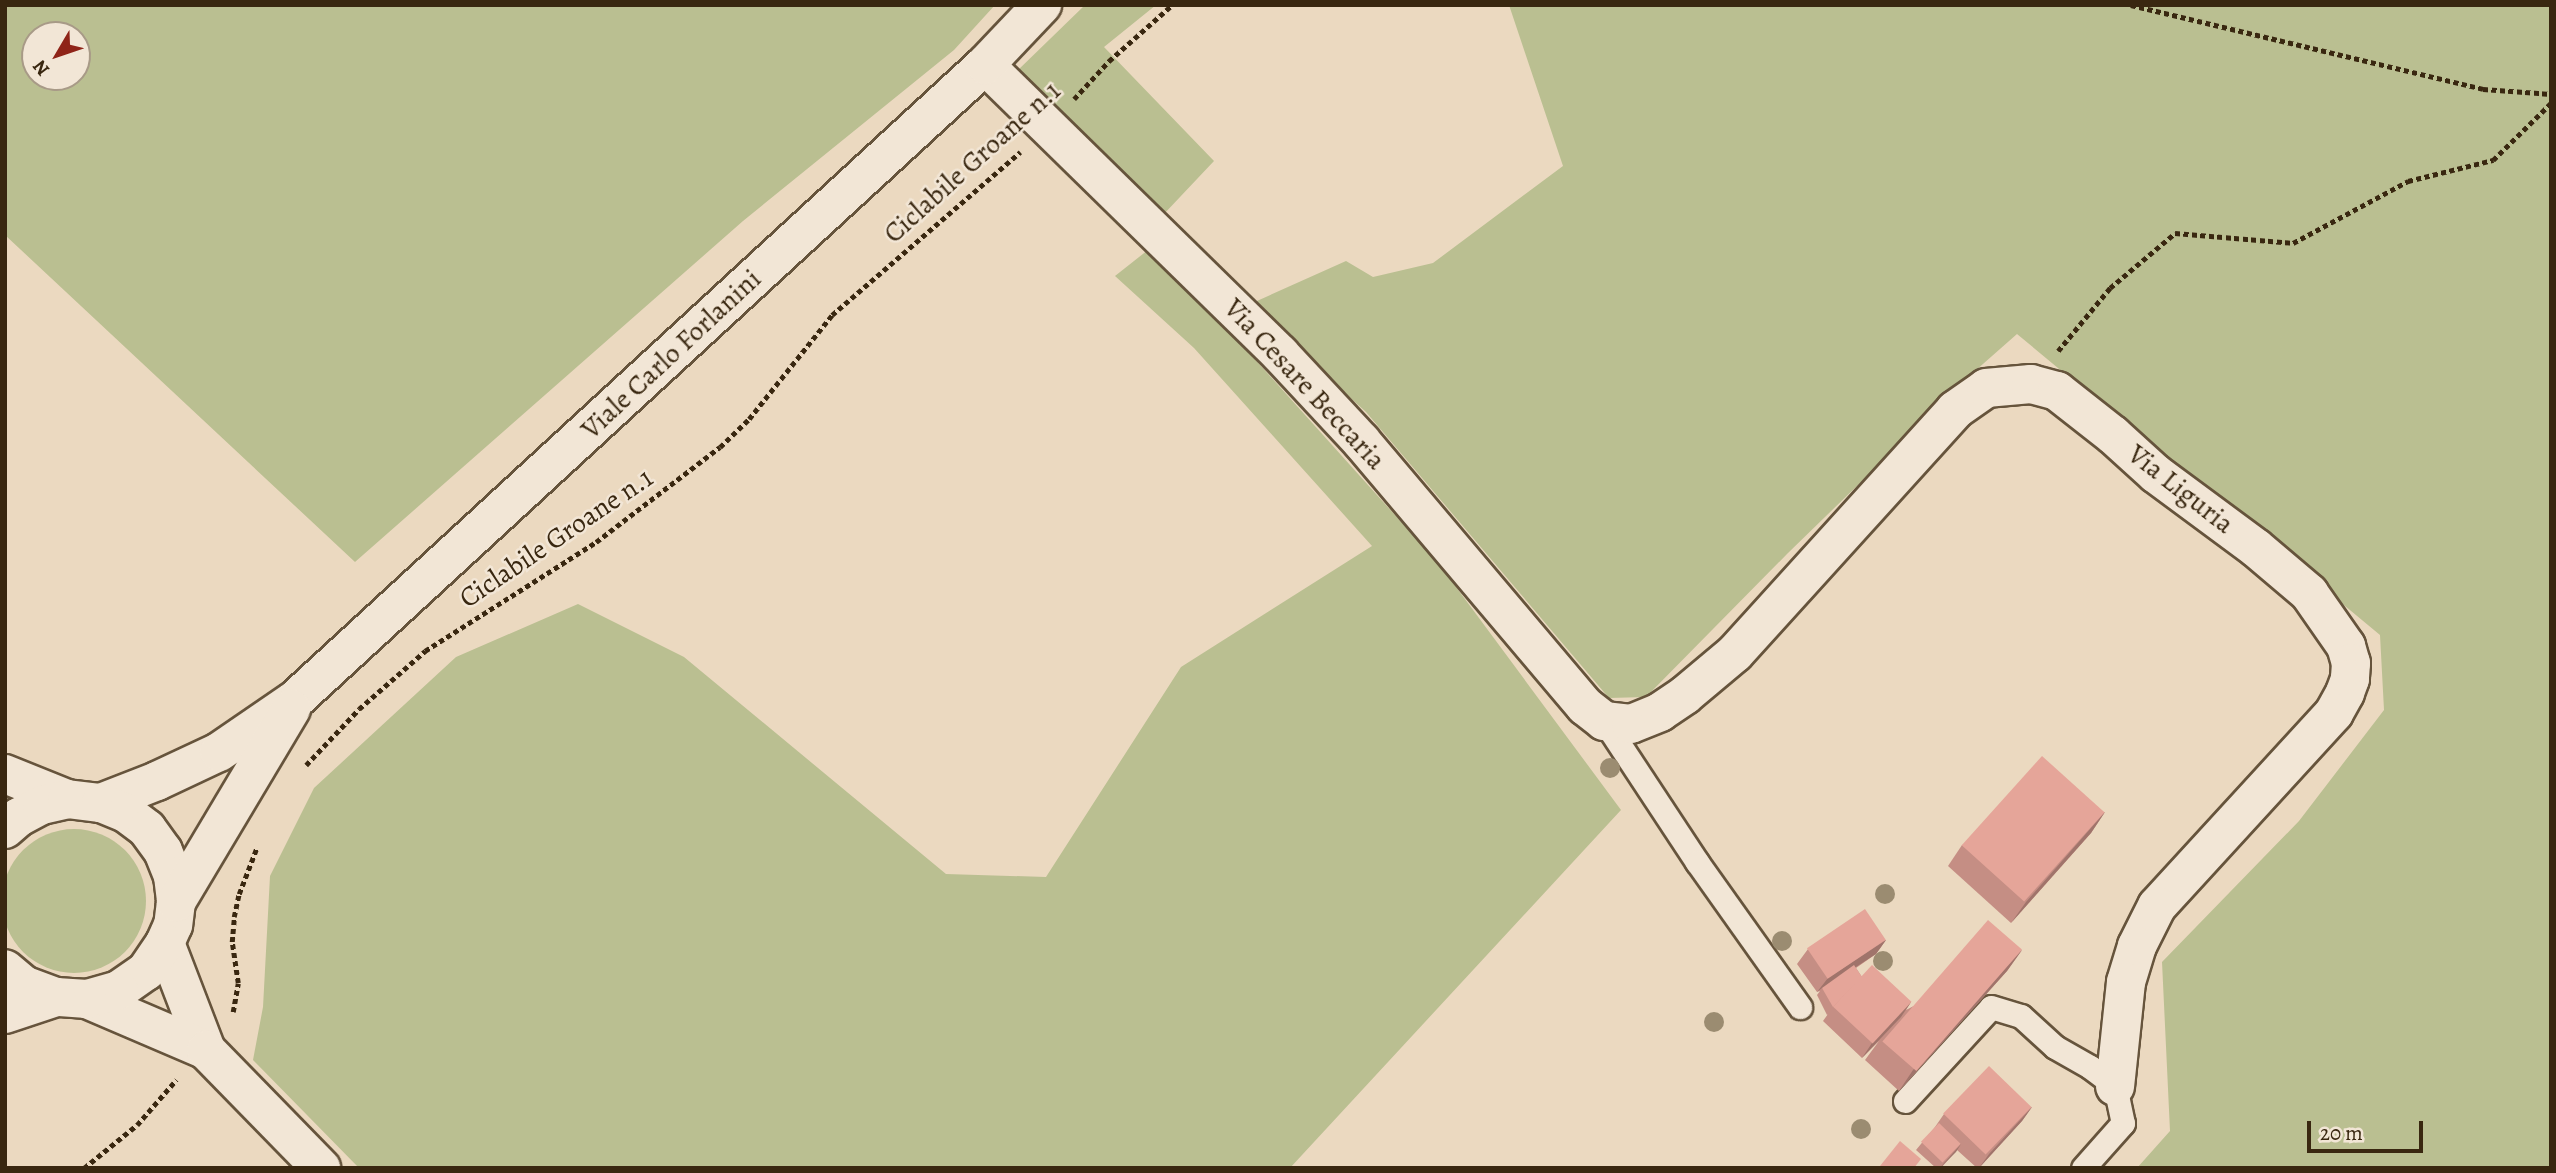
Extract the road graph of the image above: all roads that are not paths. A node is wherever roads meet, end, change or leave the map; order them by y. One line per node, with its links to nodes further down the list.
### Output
1 (1042, 5): 2 (street, Viale Carlo Forlanini)
2 (985, 65): 3 (street, Viale Carlo Forlanini); 4 (street, Via Cesare Beccaria)
3 (296, 699): 6 (street, Viale Carlo Forlanini); 8 (street, Viale Carlo Forlanini)
4 (1604, 721): 12 (lane); 15 (street, Via Liguria)
5 (5, 774): 6 (street)
6 (84, 801): 7 (street, Viale Carlo Forlanini); 8 (street)
7 (5, 829)
8 (176, 902): 9 (street)
9 (165, 943): 11 (street); 14 (street)
10 (5, 970): 11 (street)
11 (72, 998): 13 (street); 14 (street)
12 (1800, 1007)
13 (5, 1014)
14 (206, 1050): 17 (street)
15 (2115, 1086): 16 (lane); 18 (lane)
16 (1905, 1101)
17 (321, 1168)
18 (2083, 1168)

